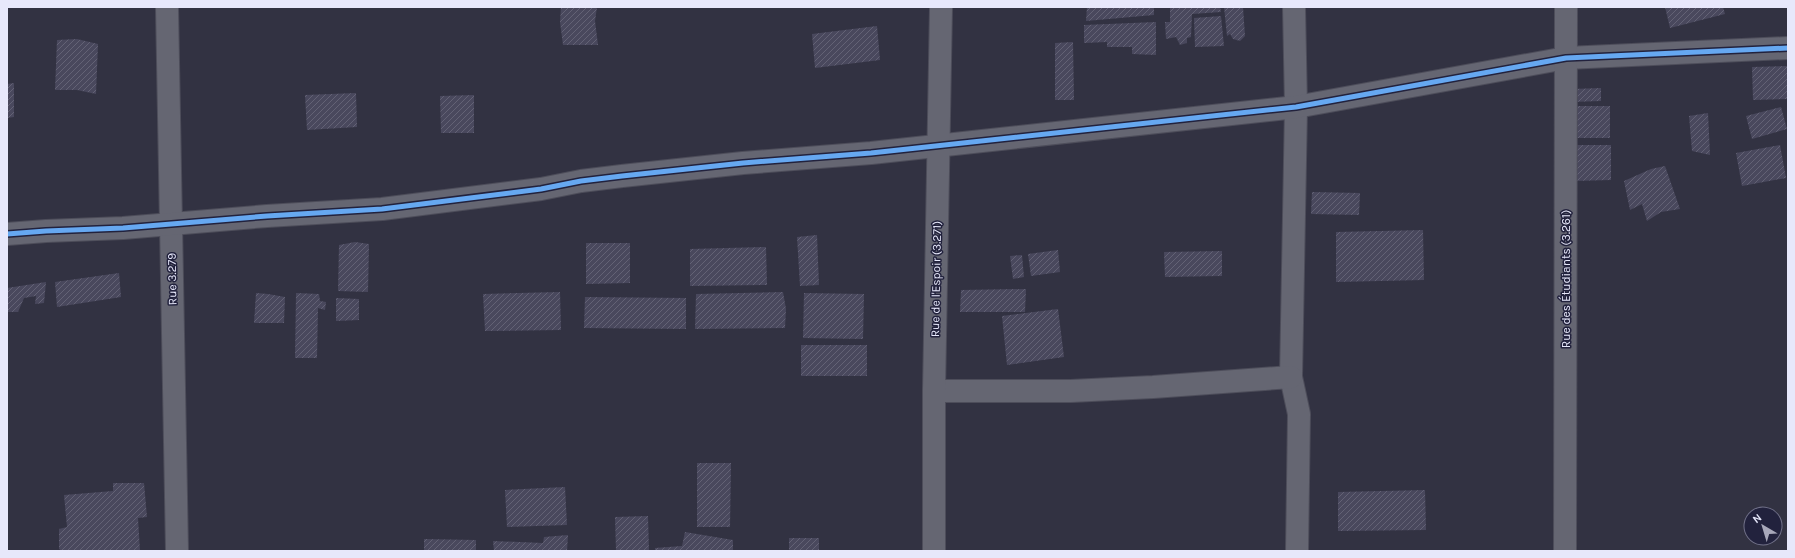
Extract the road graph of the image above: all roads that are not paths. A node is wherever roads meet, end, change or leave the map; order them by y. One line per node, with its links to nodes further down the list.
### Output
1 (167, 7): 9 (street, Rue 3.279)
2 (941, 7): 8 (street, Rue de l'Espoir (3.271))
3 (1294, 7): 7 (street)
4 (1566, 7): 6 (street, Rue des Étudiants (3.261))
5 (1788, 48): 6 (street)
6 (1566, 58): 7 (street); 16 (street, Rue des Étudiants (3.261))
7 (1296, 107): 8 (street); 11 (street)
8 (939, 145): 9 (street); 12 (street, Rue de l'Espoir (3.271))
9 (171, 224): 10 (street); 13 (street, Rue 3.279)
10 (7, 234)
11 (1291, 377): 12 (street); 15 (street)
12 (934, 391): 14 (street, Rue de l'Espoir (3.271))
13 (177, 551)
14 (934, 551)
15 (1297, 551)
16 (1565, 551)

